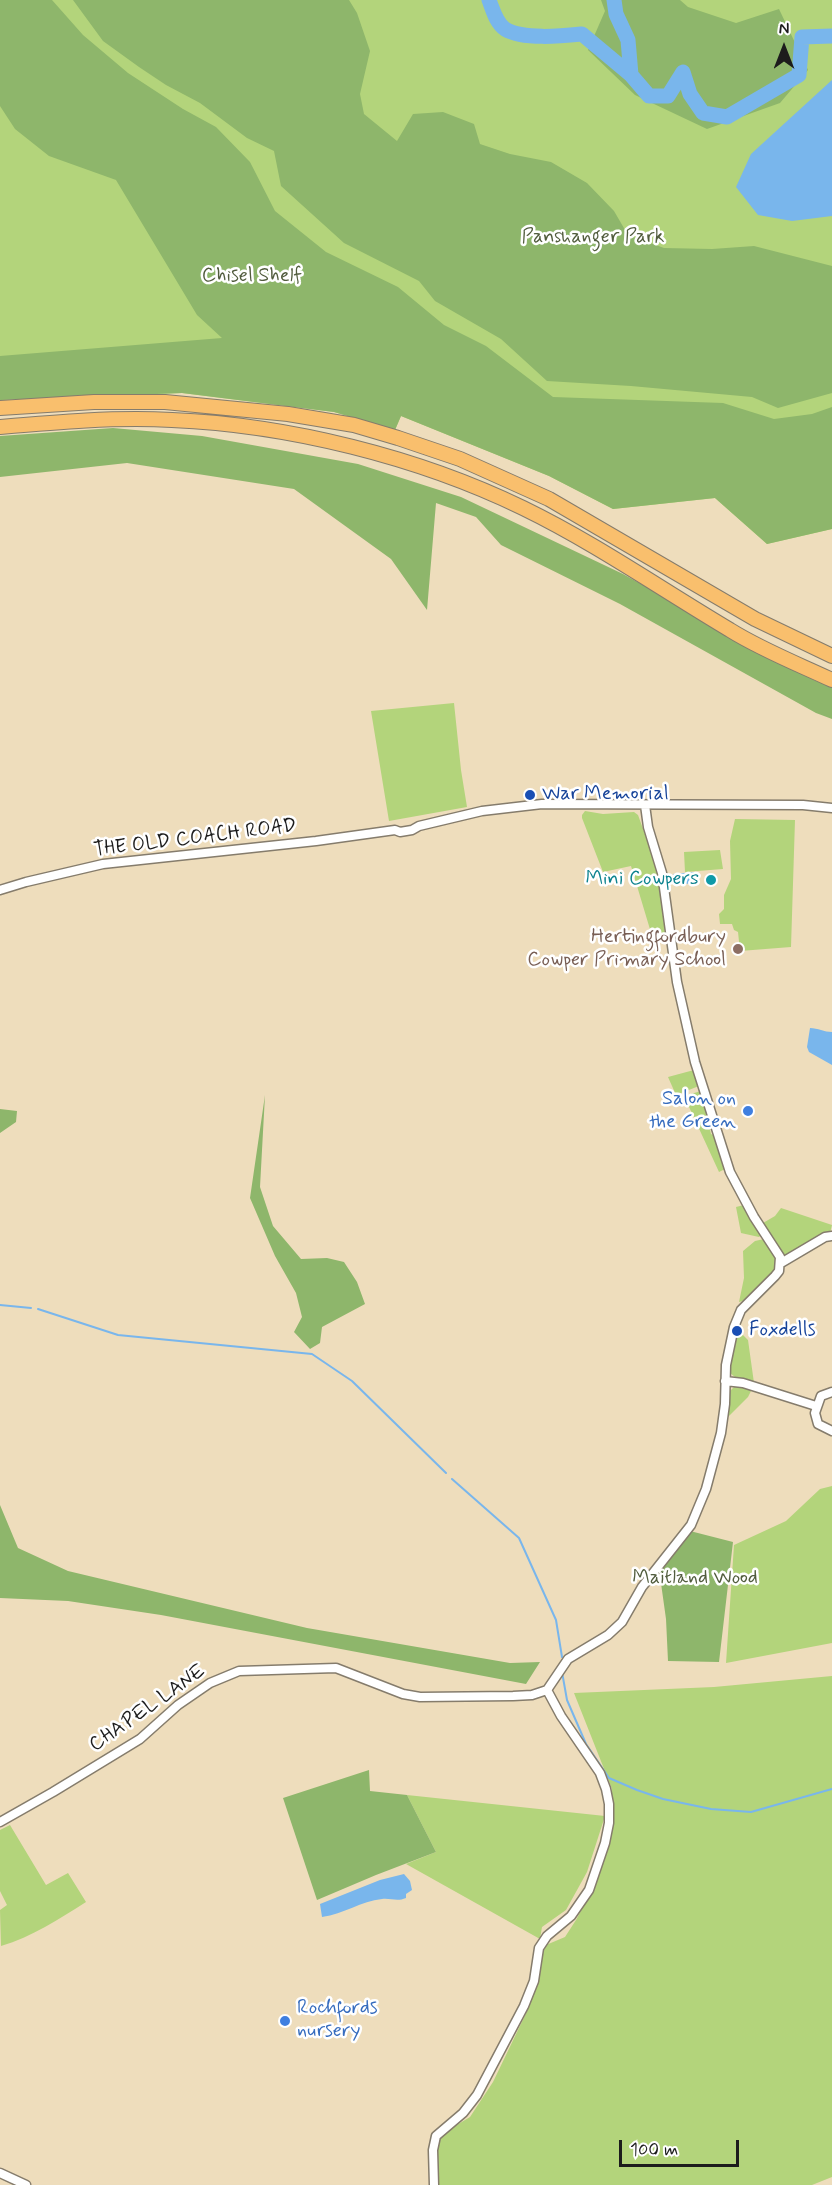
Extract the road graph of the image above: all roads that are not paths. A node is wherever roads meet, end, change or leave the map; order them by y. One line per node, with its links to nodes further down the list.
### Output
1 (0, 408): 3 (highway)
2 (0, 427): 4 (highway)
3 (832, 656)
4 (832, 681)
5 (645, 805): 6 (street, THE OLD COACH ROAD); 7 (street, THE OLD COACH ROAD); 9 (street)
6 (832, 808)
7 (0, 890)
8 (832, 1236): 9 (street)
9 (781, 1263): 10 (street)
10 (725, 1381): 12 (street); 14 (street)
11 (832, 1392): 12 (street)
12 (816, 1406): 13 (street)
13 (832, 1431)
14 (547, 1690): 15 (street, CHAPEL LANE); 18 (street)
15 (0, 1822)
16 (0, 2173): 17 (street)
17 (26, 2185)
18 (434, 2185)

